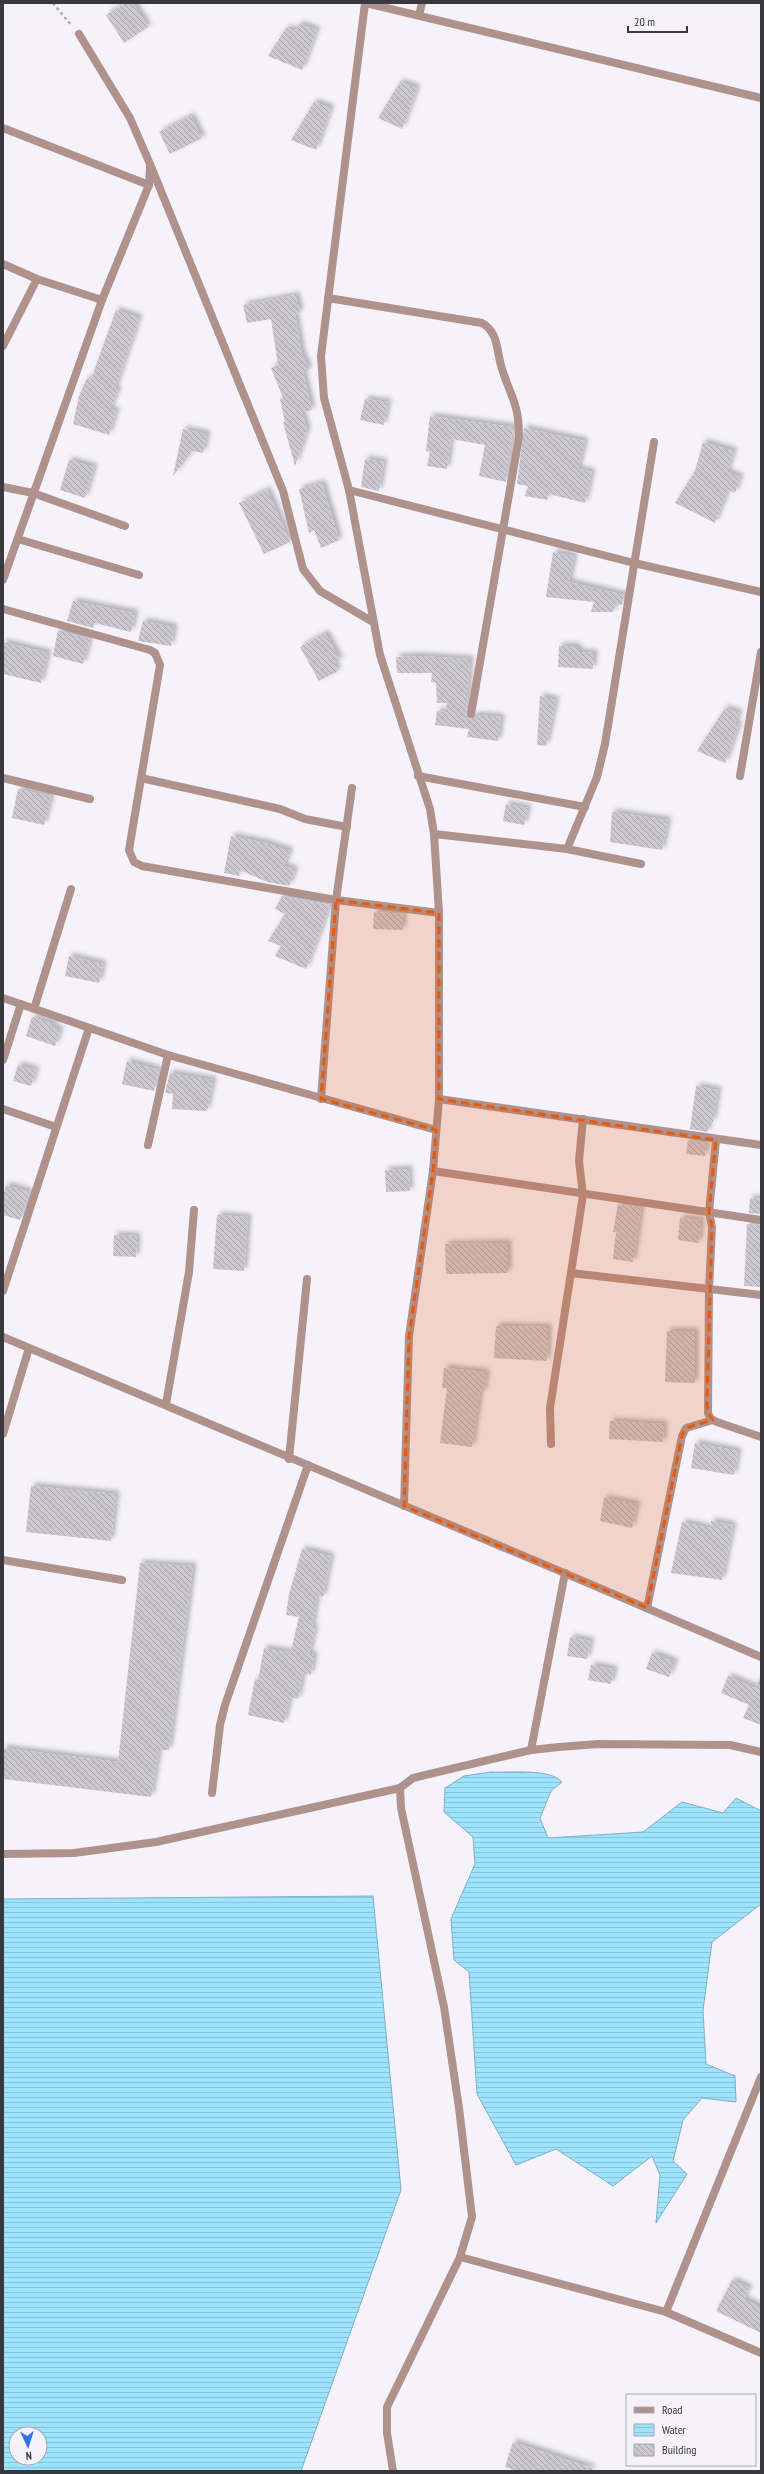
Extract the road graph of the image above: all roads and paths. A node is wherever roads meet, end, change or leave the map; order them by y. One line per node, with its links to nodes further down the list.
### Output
1 (53, 3): 5 (path)
2 (365, 3): 4 (street); 12 (street)
3 (422, 3): 4 (street)
4 (419, 15): 6 (street)
5 (79, 34): 8 (street)
6 (761, 98)
7 (3, 128): 9 (street)
8 (150, 164): 9 (street); 27 (street)
9 (149, 185): 13 (street)
10 (3, 264): 11 (street)
11 (37, 279): 13 (street); 14 (street)
12 (328, 298): 17 (street); 20 (street)
13 (102, 300): 18 (street)
14 (3, 346)
15 (654, 442): 22 (street)
16 (3, 487): 18 (street)
17 (349, 490): 20 (street); 27 (street)
18 (33, 493): 19 (street); 21 (street)
19 (125, 526)
20 (503, 530): 22 (street); 29 (street)
21 (18, 539): 23 (street); 24 (street)
22 (634, 563): 25 (street); 36 (street)
23 (139, 575)
24 (3, 580)
25 (761, 592)
26 (3, 609): 33 (street)
27 (373, 622): 30 (street)
28 (761, 652): 31 (street)
29 (471, 714)
30 (418, 776): 36 (street); 38 (street)
31 (740, 776)
32 (3, 778): 35 (street)
33 (141, 778): 37 (street); 42 (street)
34 (352, 788): 37 (street)
35 (90, 799)
36 (585, 807): 39 (street)
37 (346, 827): 42 (street)
38 (434, 834): 39 (street); 43 (street)
39 (567, 849): 40 (street)
40 (641, 864)
41 (71, 889): 46 (street)
42 (336, 900): 43 (street); 50 (street)
43 (439, 913): 51 (street)
44 (3, 998): 45 (street)
45 (21, 1004): 46 (street); 48 (street)
46 (34, 1009): 47 (street)
47 (89, 1028): 49 (street); 54 (street)
48 (4, 1055)
49 (168, 1055): 50 (street); 57 (street)
50 (321, 1099): 55 (street)
51 (439, 1099): 53 (street); 55 (street)
52 (3, 1109): 54 (street)
53 (583, 1119): 56 (street); 60 (street)
54 (56, 1127): 67 (street)
55 (436, 1130): 59 (street)
56 (716, 1140): 58 (street); 62 (street)
57 (148, 1145)
58 (761, 1145)
59 (433, 1172): 60 (street); 78 (street)
60 (583, 1195): 62 (street); 64 (street)
61 (194, 1210): 71 (street)
62 (709, 1212): 63 (street); 66 (street)
63 (761, 1220)
64 (571, 1273): 66 (street); 75 (street)
65 (307, 1279): 76 (street)
66 (709, 1290): 68 (street); 72 (street)
67 (3, 1291)
68 (761, 1295)
69 (3, 1337): 70 (street)
70 (29, 1348): 71 (street); 73 (street)
71 (166, 1404): 76 (street)
72 (713, 1420): 74 (street); 82 (street)
73 (3, 1434)
74 (761, 1437)
75 (552, 1444)
76 (290, 1458): 77 (street)
77 (308, 1466): 78 (street); 87 (street)
78 (404, 1506): 80 (street)
79 (3, 1560): 81 (street)
80 (565, 1573): 82 (street); 84 (street)
81 (122, 1580)
82 (647, 1608): 83 (street)
83 (761, 1657)
84 (531, 1750): 85 (street); 86 (street)
85 (761, 1752)
86 (400, 1788): 88 (street); 90 (street)
87 (212, 1793)
88 (3, 1854)
89 (761, 2077): 91 (street)
90 (460, 2257): 91 (street); 93 (street)
91 (666, 2312): 92 (street)
92 (761, 2353)
93 (393, 2471)

